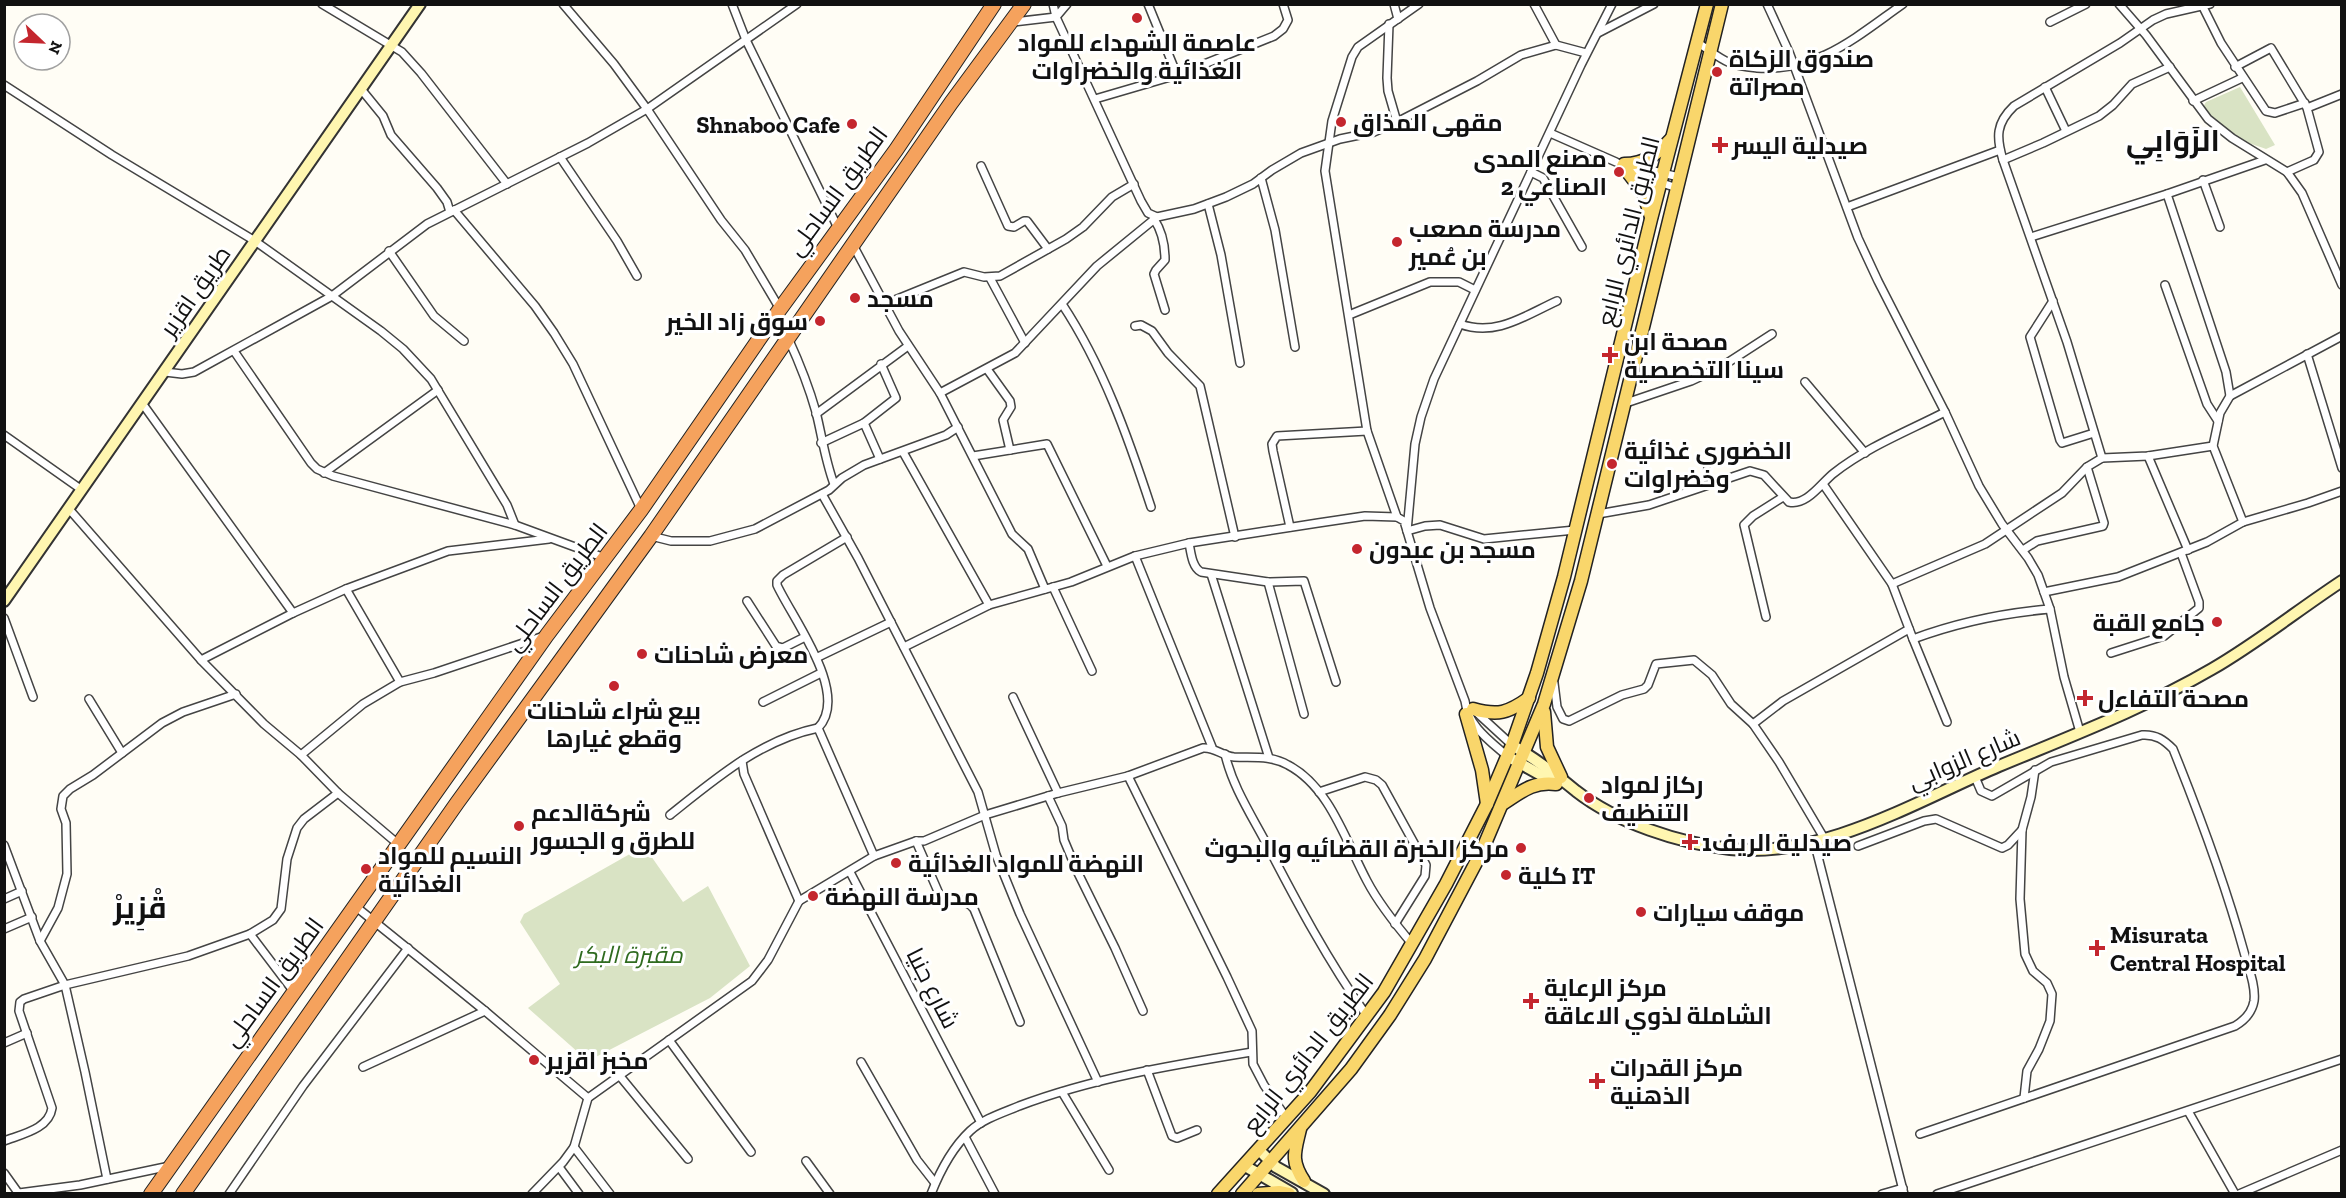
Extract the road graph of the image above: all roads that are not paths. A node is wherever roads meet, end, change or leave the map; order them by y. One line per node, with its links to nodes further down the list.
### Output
1 (322, 4): 35 (street)
2 (420, 4): 35 (street, طريق اقزير)
3 (563, 4): 50 (street)
4 (732, 4): 32 (street)
5 (797, 4): 32 (street)
6 (994, 4): 77 (highway, الطريق الساحلي)
7 (1024, 4): 27 (highway, الطريق الساحلي)
8 (1053, 4): 25 (street)
9 (1067, 4): 25 (street)
10 (1148, 4): 41 (street)
11 (1283, 4): 41 (street)
12 (1394, 4): 26 (street)
13 (1419, 4): 26 (street)
14 (1534, 4): 34 (street)
15 (1612, 4): 31 (street)
16 (1654, 4): 31 (street)
17 (1707, 4): 33 (main road, الطريق الدائري الرابع)
18 (1722, 4): 36 (main road, الطريق الدائري الرابع)
19 (1767, 4): 38 (street)
20 (2086, 4): 28 (street)
21 (2119, 4): 30 (street)
22 (2210, 4): 24 (street)
23 (1902, 5): 38 (street)
24 (2202, 6): 30 (street); 40 (street)
25 (1056, 17): 27 (street); 47 (street)
26 (1398, 19): 29 (street)
27 (1010, 22): 80 (highway, الطريق الساحلي)
28 (2050, 22)
29 (1389, 24): 51 (street); 55 (street)
30 (2141, 28): 39 (street); 44 (street)
31 (1597, 34): 37 (street)
32 (746, 39): 50 (street); 77 (street)
33 (1698, 43): 36 (street); 54 (main road, الطريق الدائري الرابع)
34 (1556, 45): 37 (street); 51 (street)
35 (390, 46): 45 (street, طريق اقزير); 68 (street)
36 (1712, 52): 38 (street); 67 (main road, الطريق الدائري الرابع)
37 (1587, 53): 53 (street)
38 (1793, 67): 72 (street)
39 (2169, 67): 48 (street); 52 (street)
40 (2235, 67): 42 (street); 49 (street)
41 (1177, 75): 47 (street)
42 (2242, 78): 48 (street); 49 (street)
43 (4, 85): 79 (street)
44 (2046, 87): 52 (street); 56 (street)
45 (361, 89): 73 (street); 79 (street, طريق اقزير)
46 (2342, 94): 49 (street)
47 (1095, 99): 69 (street)
48 (2193, 101): 59 (street)
49 (2306, 106): 63 (street)
50 (647, 108): 57 (street); 94 (street)
51 (1397, 122): 55 (street)
52 (2066, 131): 58 (street)
53 (1550, 133): 60 (street); 62 (street)
54 (1672, 138): 60 (main road); 65 (main road, الطريق الدائري الرابع)
55 (1328, 143): 64 (street); 96 (street)
56 (2000, 150): 58 (street); 72 (street)
57 (560, 157): 68 (street); 84 (street)
58 (2003, 160): 78 (street)
59 (2265, 160): 63 (street); 66 (street)
60 (1621, 164): 65 (street); 65 (street); 75 (main road)
61 (981, 166): 82 (street)
62 (1531, 172): 81 (street); 88 (street)
63 (2287, 172): 87 (street)
64 (1261, 178): 71 (street); 105 (street)
65 (1662, 178): 67 (street); 67 (street); 75 (main road, الطريق الدائري الرابع)
66 (2203, 180): 70 (street); 76 (street)
67 (1678, 182): 117 (main road, الطريق الدائري الرابع)
68 (507, 184): 73 (street)
69 (1134, 184): 74 (street); 82 (street)
70 (2167, 194): 78 (street); 115 (street)
71 (1208, 204): 74 (street); 108 (street)
72 (1847, 207): 118 (street)
73 (452, 211): 83 (street); 146 (street)
74 (1155, 218): 93 (street); 95 (street)
75 (1651, 219): 152 (main road, الطريق الدائري الرابع)
76 (2220, 227)
77 (838, 228): 94 (highway, الطريق الساحلي)
78 (2031, 237): 91 (street)
79 (255, 241): 89 (street); 111 (street, طريق اقزير)
80 (853, 244): 92 (street); 100 (highway, الطريق الساحلي)
81 (1582, 247)
82 (1048, 249): 85 (street)
83 (389, 250): 89 (street); 102 (street)
84 (637, 276)
85 (990, 278): 92 (street); 103 (street)
86 (2165, 285): 120 (street)
87 (2342, 285)
88 (1475, 290): 96 (street); 97 (street)
89 (332, 296): 106 (street); 113 (street)
90 (1557, 301): 97 (street)
91 (2054, 301): 124 (street); 124 (street)
92 (884, 302): 104 (street)
93 (1062, 304): 103 (street); 144 (street)
94 (780, 309): 146 (highway, الطريق الساحلي)
95 (1165, 309)
96 (1349, 315): 123 (street)
97 (1460, 324): 154 (street)
98 (1135, 326): 157 (street)
99 (1772, 334): 117 (street)
100 (787, 336): 119 (street); 155 (highway, الطريق الساحلي)
101 (2342, 336): 107 (street)
102 (464, 341)
103 (1025, 343): 110 (street)
104 (908, 346): 109 (street); 114 (street)
105 (1295, 347)
106 (234, 351): 111 (street); 137 (street)
107 (2307, 354): 115 (street); 136 (street)
108 (1240, 363)
109 (881, 364): 119 (street); 121 (street)
110 (987, 369): 114 (street); 128 (street)
111 (165, 372): 116 (street, طريق اقزير)
112 (1805, 382): 130 (street)
113 (438, 390): 137 (street); 150 (street)
114 (940, 393): 122 (street)
115 (2230, 396): 120 (street)
116 (142, 403): 140 (street, طريق اقزير); 176 (street)
117 (1623, 404): 147 (main road, الطريق الدائري الرابع)
118 (1945, 412): 130 (street); 153 (street)
119 (816, 414): 126 (street)
120 (2218, 421): 127 (street)
121 (864, 423): 126 (street); 134 (street)
122 (958, 427): 129 (street); 131 (street)
123 (1366, 431): 148 (street); 151 (street)
124 (2094, 433): 133 (street)
125 (4, 435): 140 (street)
126 (821, 443): 138 (street)
127 (2213, 446): 132 (street); 149 (street)
128 (1010, 450): 131 (street); 164 (street)
129 (903, 452): 134 (street); 174 (street)
130 (1865, 453): 139 (street)
131 (973, 456): 169 (street)
132 (2148, 456): 133 (street); 161 (street)
133 (2102, 458): 135 (street)
134 (880, 459): 138 (street)
135 (2087, 467): 153 (street); 160 (street)
136 (2342, 468)
137 (324, 472): 150 (street)
138 (834, 484): 142 (street)
139 (1823, 484): 143 (street); 168 (street)
140 (82, 490): 145 (street, طريق اقزير)
141 (2342, 490): 149 (street)
142 (822, 494): 155 (street); 156 (street)
143 (1783, 497): 147 (street); 177 (street)
144 (1151, 507)
145 (69, 509): 172 (street, طريق اقزير); 188 (street)
146 (641, 510): 163 (highway, الطريق الساحلي)
147 (1598, 514): 192 (main road, الطريق الدائري الرابع)
148 (1397, 517): 151 (street); 154 (street)
149 (2243, 522): 161 (street)
150 (515, 525): 158 (street)
151 (1290, 527): 157 (street)
152 (1575, 530): 154 (street); 198 (main road, الطريق الدائري الرابع)
153 (2007, 530): 160 (street); 168 (street)
154 (1407, 531): 202 (street)
155 (651, 536): 189 (highway, الطريق الساحلي)
156 (847, 537): 179 (street); 182 (street)
157 (1235, 537): 159 (street)
158 (551, 539): 163 (street); 170 (street)
159 (1189, 543): 162 (street); 165 (street)
160 (2023, 550): 171 (street)
161 (2185, 552): 171 (street); 186 (street)
162 (1135, 556): 164 (street); 208 (street)
163 (605, 558): 181 (highway, الطريق الساحلي)
164 (1107, 566): 169 (street)
165 (1211, 574): 167 (street); 213 (street)
166 (2342, 581): 207 (street, شارع الزوابي)
167 (1268, 582): 194 (street); 203 (street)
168 (1892, 584): 180 (street)
169 (1049, 588): 174 (street); 190 (street)
170 (346, 589): 176 (street); 193 (street)
171 (2044, 592): 175 (street)
172 (4, 601)
173 (747, 601): 182 (street)
174 (989, 605): 184 (street)
175 (2050, 609): 183 (street); 207 (street)
176 (293, 613): 188 (street)
177 (1766, 617)
178 (4, 618): 196 (street)
179 (891, 622): 184 (street); 187 (street)
180 (1910, 629): 183 (street); 205 (street)
181 (547, 635): 185 (highway, الطريق الساحلي); 193 (street)
182 (805, 636): 187 (street)
183 (1913, 639): 204 (street)
184 (904, 647): 227 (street)
185 (536, 651): 189 (highway); 231 (highway, الطريق الساحلي)
186 (2110, 653)
187 (818, 657): 191 (street)
188 (201, 660): 195 (street)
189 (554, 669): 241 (highway, الطريق الساحلي)
190 (1092, 671)
191 (821, 673): 200 (street); 206 (street)
192 (1554, 675): 201 (main road, الطريق الدائري الرابع); 205 (street)
193 (399, 682): 212 (street)
194 (1336, 682)
195 (236, 694): 210 (street); 212 (street)
196 (33, 697)
197 (1012, 697): 222 (street)
198 (1529, 698): 202 (main road); 209 (main road, الطريق الدائري الرابع)
199 (89, 699): 210 (street)
200 (763, 702)
201 (1544, 704): 214 (main road, الطريق الدائري الرابع); 219 (main road)
202 (1468, 708): 209 (street); 209 (street); 224 (main road)
203 (1304, 714)
204 (1947, 722)
205 (1753, 724): 229 (street)
206 (818, 728): 215 (street); 234 (street)
207 (2080, 732): 218 (street, شارع الزوابي)
208 (1212, 747): 211 (street); 217 (street)
209 (1510, 751): 214 (street, شارع الزوابي); 224 (main road, الطريق الدائري الرابع)
210 (122, 753): 245 (street)
211 (1225, 754): 213 (street); 252 (street)
212 (301, 755): 221 (street)
213 (1269, 758): 220 (street)
214 (1522, 758): 219 (street, شارع الزوابي); 225 (main road, الطريق الدائري الرابع)
215 (742, 761): 226 (street); 238 (street)
216 (2035, 770): 218 (street); 228 (street); 266 (street)
217 (1128, 776): 222 (street); 257 (street)
218 (1975, 777): 229 (street, شارع الزوابي)
219 (1558, 780): 225 (main road); 229 (street, شارع الزوابي)
220 (1319, 792): 242 (street); 242 (street)
221 (338, 793): 231 (street); 244 (street)
222 (1058, 793): 223 (street)
223 (1048, 796): 227 (street); 251 (street)
224 (1487, 804): 246 (main road, الطريق الدائري الرابع)
225 (1503, 804): 270 (main road, الطريق الدائري الرابع)
226 (670, 815)
227 (985, 815): 230 (street); 263 (street)
228 (2022, 830): 233 (street); 266 (street)
229 (1819, 840): 292 (street)
230 (916, 841): 234 (street); 253 (street)
231 (398, 844): 239 (highway, الطريق الساحلي)
232 (4, 845): 236 (street)
233 (1858, 846)
234 (874, 856): 235 (street)
235 (850, 872): 238 (street); 269 (street, شارع جنيا)
236 (22, 891): 237 (street); 240 (street)
237 (4, 899)
238 (799, 901): 255 (street)
239 (355, 906): 241 (street); 249 (highway, الطريق الساحلي)
240 (32, 917): 243 (street); 245 (street)
241 (375, 922): 247 (street); 295 (highway, الطريق الساحلي)
242 (1395, 924): 246 (street)
243 (4, 929)
244 (250, 934): 248 (street); 249 (street)
245 (40, 941): 248 (street)
246 (1413, 945): 252 (main road, الطريق الدائري الرابع)
247 (408, 948): 250 (street); 291 (street)
248 (65, 985): 254 (street); 288 (street)
249 (294, 992): 282 (highway, الطريق الساحلي)
250 (485, 1011): 260 (street); 265 (street)
251 (1143, 1011)
252 (1366, 1016): 268 (main road, الطريق الدائري الرابع)
253 (1020, 1022)
254 (27, 1033): 256 (street); 274 (street)
255 (669, 1040): 262 (street); 278 (street)
256 (4, 1043)
257 (1252, 1052): 261 (street); 268 (street)
258 (2342, 1059): 267 (street)
259 (861, 1062): 290 (street)
260 (363, 1067)
261 (1147, 1070): 263 (street); 271 (street)
262 (620, 1075): 265 (street); 279 (street)
263 (1098, 1082): 264 (street)
264 (1062, 1092): 269 (street); 285 (street)
265 (588, 1098): 275 (street)
266 (2024, 1098): 272 (street)
267 (2188, 1110): 309 (street); 310 (street)
268 (1287, 1119): 276 (main road, الطريق الدائري الرابع)
269 (981, 1123): 273 (street)
270 (1300, 1128): 281 (main road, الطريق الدائري الرابع); 289 (main road)
271 (1197, 1130)
272 (1920, 1134)
273 (965, 1137): 290 (street); 302 (street)
274 (4, 1141)
275 (574, 1148): 284 (street); 299 (street)
276 (1259, 1150): 281 (street); 283 (main road, الطريق الدائري الرابع)
277 (2342, 1150): 310 (street)
278 (751, 1152)
279 (688, 1159)
280 (806, 1161): 300 (street)
281 (1269, 1161): 287 (main road, الطريق الدائري الرابع); 289 (street)
282 (171, 1166): 288 (street); 294 (highway, الطريق الساحلي)
283 (1245, 1166): 287 (street); 303 (main road, الطريق الدائري الرابع)
284 (559, 1167): 297 (street); 298 (street)
285 (1109, 1170)
286 (4, 1173): 293 (street)
287 (1258, 1174): 304 (main road, الطريق الدائري الرابع); 306 (street)
288 (107, 1179): 293 (street)
289 (1304, 1181): 307 (street)
290 (935, 1183): 301 (street)
291 (231, 1191): 296 (street)
292 (1903, 1191): 308 (street)
293 (19, 1193)
294 (151, 1194)
295 (183, 1194)
296 (240, 1194)
297 (532, 1194)
298 (579, 1194)
299 (610, 1194)
300 (830, 1194)
301 (931, 1194)
302 (995, 1194)
303 (1218, 1194)
304 (1242, 1194)
305 (1258, 1194): 306 (main road)
306 (1291, 1194)
307 (1324, 1194)
308 (1882, 1194)
309 (1937, 1194)
310 (2237, 1194)

